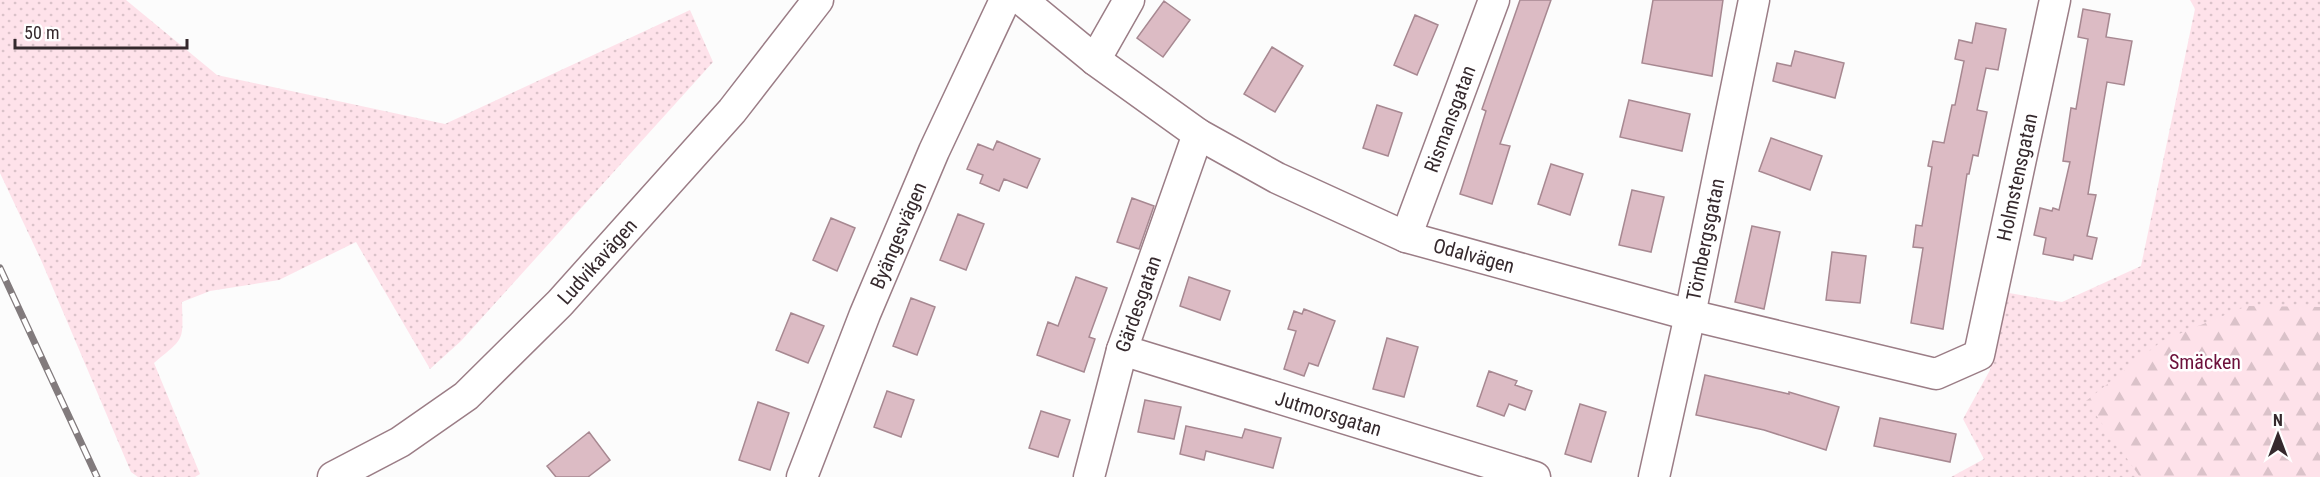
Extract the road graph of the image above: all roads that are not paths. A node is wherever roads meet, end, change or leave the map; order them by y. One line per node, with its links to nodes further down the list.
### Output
1 (818, 0): 14 (street, Ludvikavägen)
2 (1005, 0): 15 (street, Byängesvägen)
3 (1022, 0): 8 (street, Odalvägen)
4 (1129, 0): 8 (street)
5 (1494, 0): 10 (street, Rismansgatan)
6 (1754, 0): 11 (street, Törnbergsgatan)
7 (2055, 0): 13 (street, Holmstensgatan)
8 (1095, 60): 9 (street, Odalvägen)
9 (1198, 134): 10 (street, Odalvägen); 12 (street, Gärdesgatan)
10 (1406, 237): 11 (street, Odalvägen)
11 (1690, 315): 13 (street, Odalvägen); 18 (street, Törnbergsgatan)
12 (1122, 350): 16 (street, Gärdesgatan); 17 (street, Jutmorsgatan)
13 (1979, 355)
14 (333, 477)
15 (802, 477)
16 (1089, 477)
17 (1535, 477)
18 (1654, 477)

